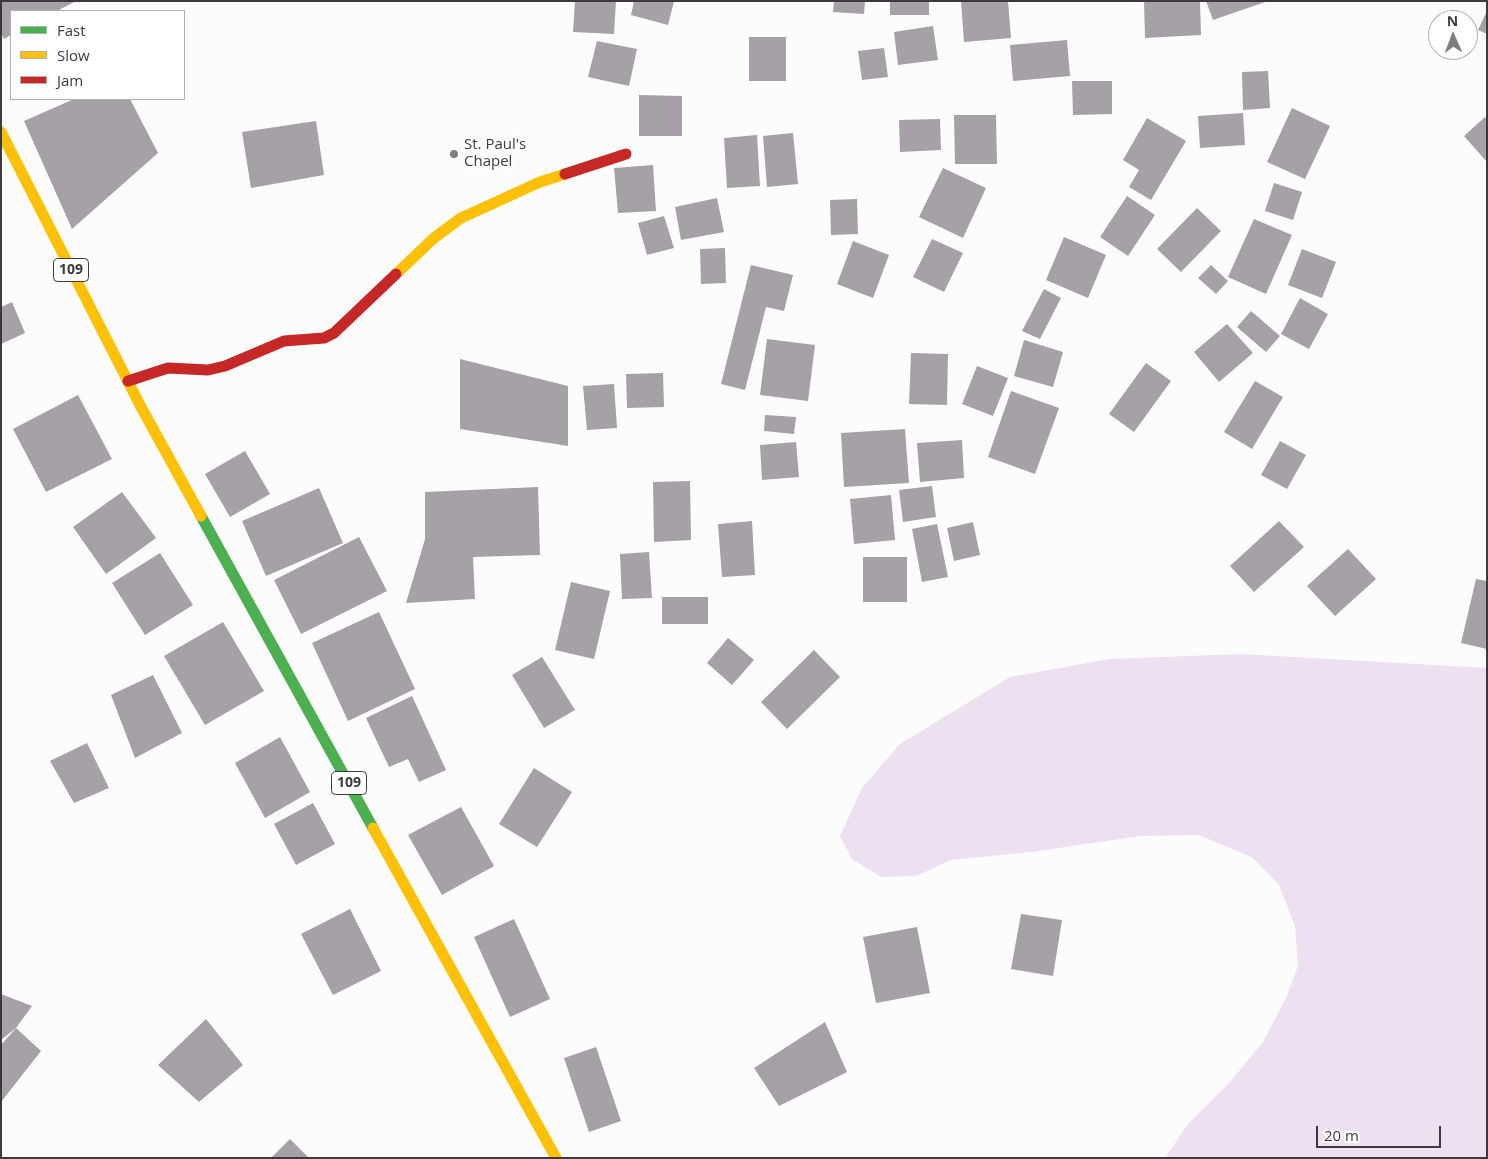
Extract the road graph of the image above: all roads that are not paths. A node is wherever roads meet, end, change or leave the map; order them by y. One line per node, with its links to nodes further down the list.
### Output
1 (1, 132): 3 (main road, 109)
2 (626, 154): 3 (main road)
3 (128, 381): 4 (main road, 109)
4 (556, 1158)

